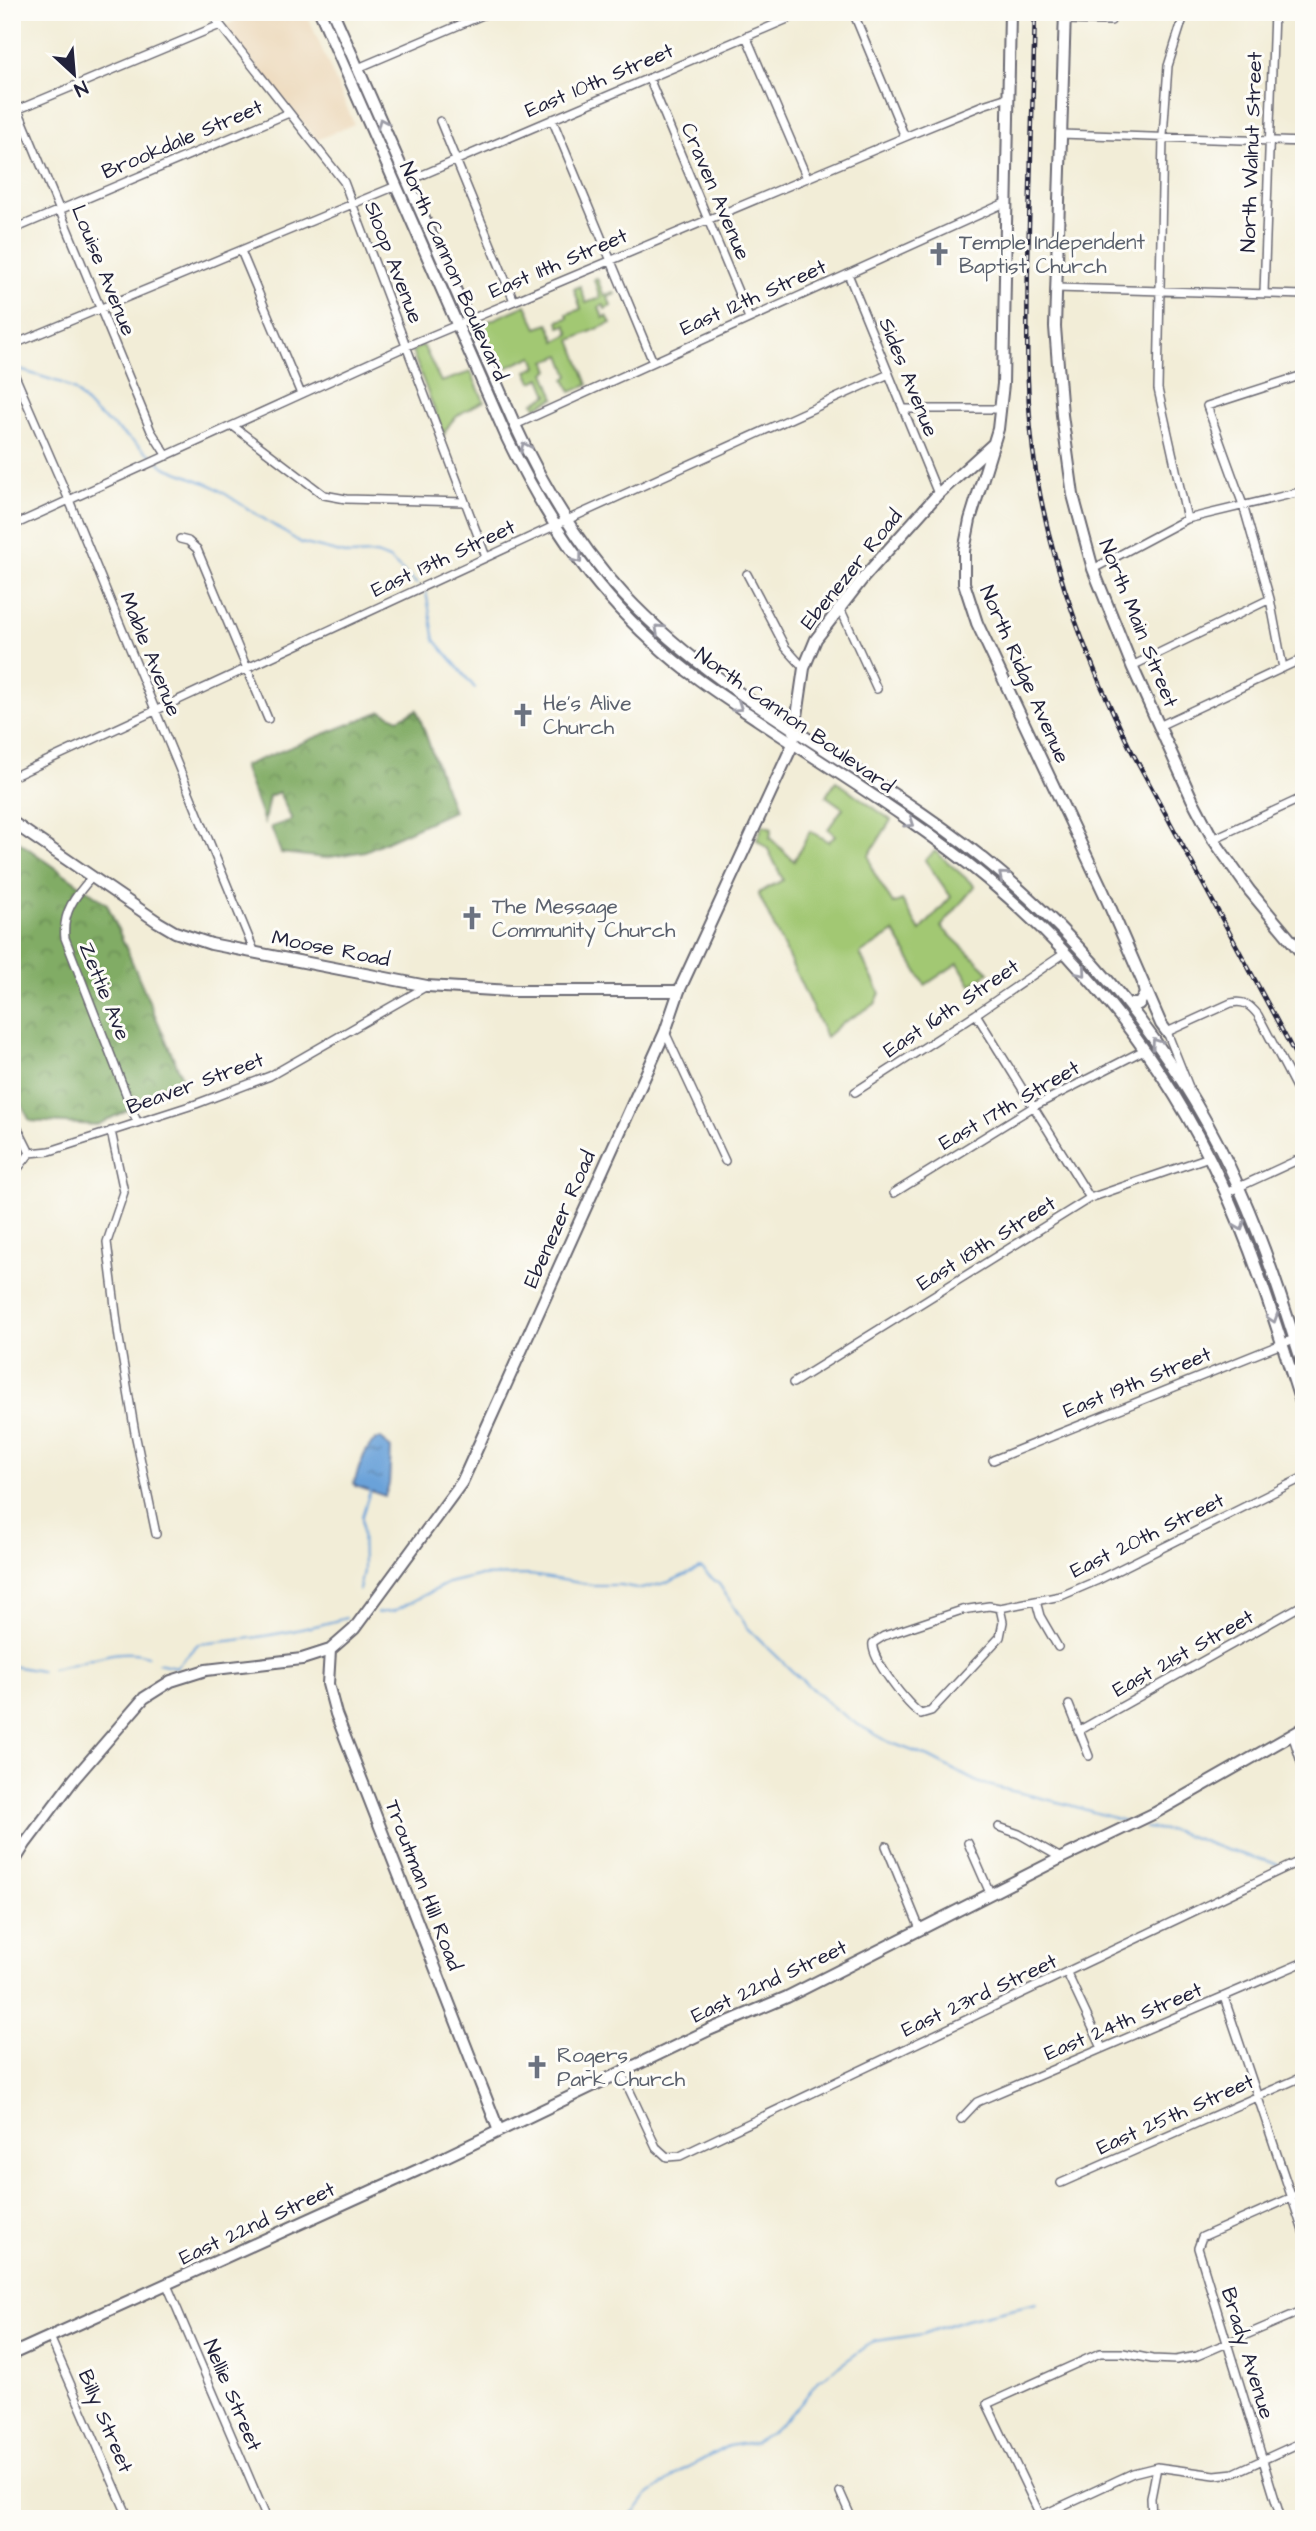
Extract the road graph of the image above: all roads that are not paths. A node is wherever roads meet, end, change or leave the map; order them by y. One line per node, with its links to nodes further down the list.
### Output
1 (210, 12): 12 (street, Sloop Avenue)
2 (320, 12): 30 (street, North Cannon Boulevard)
3 (333, 12): 14 (street, North Cannon Boulevard)
4 (490, 12): 14 (street)
5 (804, 12): 13 (street, East 10th Street)
6 (853, 12): 24 (street)
7 (1010, 12): 17 (street, North Ridge Avenue)
8 (1185, 12): 23 (street)
9 (1274, 12): 25 (street, North Walnut Street)
10 (1064, 16): 11 (street); 22 (street, North Main Street)
11 (1111, 21)
12 (220, 25): 18 (street); 19 (street, Sloop Avenue)
13 (747, 36): 15 (street, East 10th Street); 28 (street)
14 (358, 68): 29 (street, North Cannon Boulevard, one-way to 14)
15 (649, 78): 20 (street, East 10th Street); 34 (street, Craven Avenue)
16 (12, 95): 18 (street, Louise Avenue)
17 (1008, 97): 24 (street, East 11th Street); 31 (street, North Ridge Avenue)
18 (15, 111): 33 (street, Louise Avenue)
19 (289, 113): 32 (street, Sloop Avenue); 33 (street, Brookdale Street)
20 (552, 119): 27 (street, East 10th Street); 37 (street)
21 (440, 121): 27 (street)
22 (1060, 134): 23 (street); 39 (street, North Main Street)
23 (1163, 136): 25 (street); 40 (street)
24 (905, 137): 28 (street, East 11th Street)
25 (1268, 142): 26 (street); 41 (street, North Walnut Street)
26 (1304, 142)
27 (457, 160): 29 (street, East 10th Street); 43 (street)
28 (807, 178): 34 (street, East 11th Street)
29 (408, 181): 46 (street, North Cannon Boulevard)
30 (396, 186): 32 (street); 47 (street, North Cannon Boulevard)
31 (1007, 202): 38 (street, East 12th Street); 56 (street, North Ridge Avenue)
32 (354, 203): 36 (street); 49 (street, Sloop Avenue)
33 (60, 209): 35 (street, Brookdale Street); 44 (street, Louise Avenue)
34 (708, 219): 37 (street, East 11th Street); 45 (street, Craven Avenue)
35 (12, 230)
36 (241, 251): 44 (street); 54 (street)
37 (610, 260): 43 (street, East 11th Street); 50 (street)
38 (848, 274): 45 (street, East 12th Street); 52 (street, Sides Avenue)
39 (1056, 288): 40 (street); 72 (street, North Main Street)
40 (1160, 290): 41 (street); 66 (street)
41 (1264, 293): 42 (street)
42 (1304, 295)
43 (514, 301): 46 (street, East 11th Street)
44 (100, 309): 48 (street); 60 (street, Louise Avenue)
45 (749, 318): 50 (street, East 12th Street)
46 (469, 319): 47 (street, East 11th Street); 57 (street, North Cannon Boulevard)
47 (457, 324): 49 (street, East 11th Street); 69 (street, North Cannon Boulevard)
48 (12, 345)
49 (407, 346): 54 (street, East 11th Street); 64 (street, Sloop Avenue)
50 (653, 362): 57 (street, East 12th Street)
51 (12, 369): 63 (street, Mable Avenue)
52 (889, 374): 55 (street, Sides Avenue); 67 (street, East 13th Street)
53 (1303, 374): 65 (street)
54 (301, 394): 58 (street, East 11th Street)
55 (903, 409): 56 (street); 62 (street, Sides Avenue)
56 (1000, 409): 59 (street, North Ridge Avenue)
57 (515, 425): 67 (street, North Cannon Boulevard, one-way to 57)
58 (233, 426): 60 (street, East 11th Street); 64 (street)
59 (993, 444): 62 (street, Ebenezer Road); 95 (street, North Ridge Avenue)
60 (165, 457): 63 (street, East 11th Street)
61 (1304, 491): 65 (street)
62 (938, 494): 75 (street, Ebenezer Road)
63 (69, 500): 68 (street, East 11th Street); 82 (street, Mable Avenue)
64 (465, 502): 71 (street, Sloop Avenue)
65 (1244, 505): 66 (street); 74 (street)
66 (1187, 519): 72 (street)
67 (566, 520): 69 (street, East 13th Street); 85 (street, North Cannon Boulevard, one-way to 67)
68 (12, 526)
69 (554, 526): 71 (street, East 13th Street); 86 (street, North Cannon Boulevard, one-way to 86)
70 (180, 539): 78 (street)
71 (486, 557): 78 (street, East 13th Street)
72 (1093, 569): 77 (street, North Main Street)
73 (747, 575): 79 (street)
74 (1270, 599): 77 (street); 80 (street)
75 (840, 608): 79 (street, Ebenezer Road); 81 (street)
76 (1304, 658): 80 (street)
77 (1132, 666): 84 (street, North Main Street)
78 (248, 667): 82 (street, East 13th Street); 83 (street)
79 (804, 668): 85 (street, Ebenezer Road)
80 (1283, 668): 84 (street)
81 (877, 689)
82 (155, 709): 87 (street, East 13th Street); 92 (street, Mable Avenue)
83 (268, 719)
84 (1159, 726): 90 (street, North Main Street)
85 (795, 729): 86 (street, Ebenezer Road); 98 (street, North Cannon Boulevard, one-way to 85)
86 (793, 744): 93 (street, North Cannon Boulevard, one-way to 93); 97 (street, Ebenezer Road)
87 (12, 777)
88 (1304, 797): 90 (street)
89 (12, 822): 91 (street, Moose Road)
90 (1213, 839): 94 (street, North Main Street)
91 (92, 877): 92 (street, Moose Road); 108 (street, Zettie Ave)
92 (255, 953): 96 (street, Moose Road)
93 (1065, 953): 99 (street, East 16th Street); 102 (street, North Cannon Boulevard, one-way to 102)
94 (1304, 956)
95 (1143, 985): 98 (street); 101 (street, North Ridge Avenue)
96 (427, 986): 97 (street, Moose Road); 108 (street, Beaver Street)
97 (679, 991): 100 (street, Ebenezer Road)
98 (1127, 1004): 106 (street, North Cannon Boulevard, one-way to 98)
99 (976, 1014): 103 (street, East 16th Street); 105 (street)
100 (665, 1032): 113 (street); 131 (street, Ebenezer Road)
101 (1167, 1032): 104 (street); 106 (street, North Ridge Avenue)
102 (1144, 1050): 105 (street, East 17th Street); 111 (street, North Cannon Boulevard)
103 (855, 1092)
104 (1304, 1104)
105 (1033, 1107): 116 (street, East 17th Street); 118 (street)
106 (1200, 1114): 115 (street, North Cannon Boulevard)
107 (12, 1118): 110 (street)
108 (137, 1122): 109 (street, Beaver Street)
109 (111, 1131): 110 (street); 126 (street, Beaver Street)
110 (30, 1153): 114 (street)
111 (1209, 1157): 117 (street, North Cannon Boulevard); 118 (street, East 18th Street)
112 (1304, 1157): 115 (street)
113 (725, 1161)
114 (12, 1176)
115 (1239, 1187): 117 (street); 119 (street, North Cannon Boulevard)
116 (894, 1193)
117 (1226, 1193): 120 (street, North Cannon Boulevard, one-way to 120)
118 (1090, 1198): 122 (street, East 18th Street)
119 (1294, 1339): 120 (street, East 19th Street); 121 (street, North Cannon Boulevard)
120 (1281, 1343): 123 (street, North Cannon Boulevard); 124 (street, East 19th Street)
121 (1304, 1369)
122 (793, 1383)
123 (1304, 1412)
124 (993, 1460)
125 (1304, 1478): 127 (street, East 20th Street)
126 (156, 1534)
127 (1036, 1601): 129 (street, East 20th Street); 130 (street)
128 (1304, 1604): 134 (street, East 21st Street)
129 (1000, 1608): 129 (street, East 20th Street)
130 (1058, 1647)
131 (330, 1650): 143 (street, Ebenezer Road); 154 (street, Troutman Hill Road)
132 (1069, 1705): 134 (street)
133 (1304, 1728): 135 (street, East 22nd Street)
134 (1079, 1731): 136 (street)
135 (1292, 1734): 137 (street); 141 (street, East 22nd Street)
136 (1088, 1756)
137 (1304, 1771)
138 (999, 1827): 141 (street)
139 (968, 1843): 144 (street)
140 (886, 1846): 145 (street)
141 (1061, 1858): 144 (street, East 22nd Street)
142 (1304, 1859): 147 (street, East 23rd Street)
143 (12, 1865)
144 (990, 1893): 145 (street, East 22nd Street)
145 (920, 1929): 150 (street, East 22nd Street)
146 (1304, 1962): 148 (street, East 24th Street)
147 (1067, 1973): 149 (street); 150 (street, East 23rd Street)
148 (1224, 1997): 149 (street, East 24th Street); 152 (street)
149 (1102, 2048): 153 (street, East 24th Street)
150 (621, 2072): 154 (street, East 22nd Street)
151 (1304, 2076): 152 (street, East 25th Street)
152 (1258, 2096): 155 (street, East 25th Street); 157 (street)
153 (961, 2119)
154 (499, 2131): 159 (street, East 22nd Street)
155 (1061, 2183)
156 (1304, 2192): 157 (street)
157 (1291, 2197): 158 (street); 162 (street, Brady Avenue)
158 (1304, 2234)
159 (167, 2285): 161 (street, East 22nd Street); 170 (street, Nellie Street)
160 (1304, 2310): 162 (street)
161 (50, 2337): 163 (street, East 22nd Street); 169 (street, Billy Street)
162 (1226, 2343): 165 (street, Brady Avenue); 168 (street)
163 (12, 2354)
164 (1304, 2441): 165 (street)
165 (1263, 2460): 166 (street); 173 (street, Brady Avenue)
166 (1157, 2468): 168 (street); 172 (street)
167 (840, 2492): 171 (street)
168 (1039, 2518)
169 (129, 2519)
170 (267, 2519)
171 (852, 2519)
172 (1152, 2519)
173 (1281, 2519)

